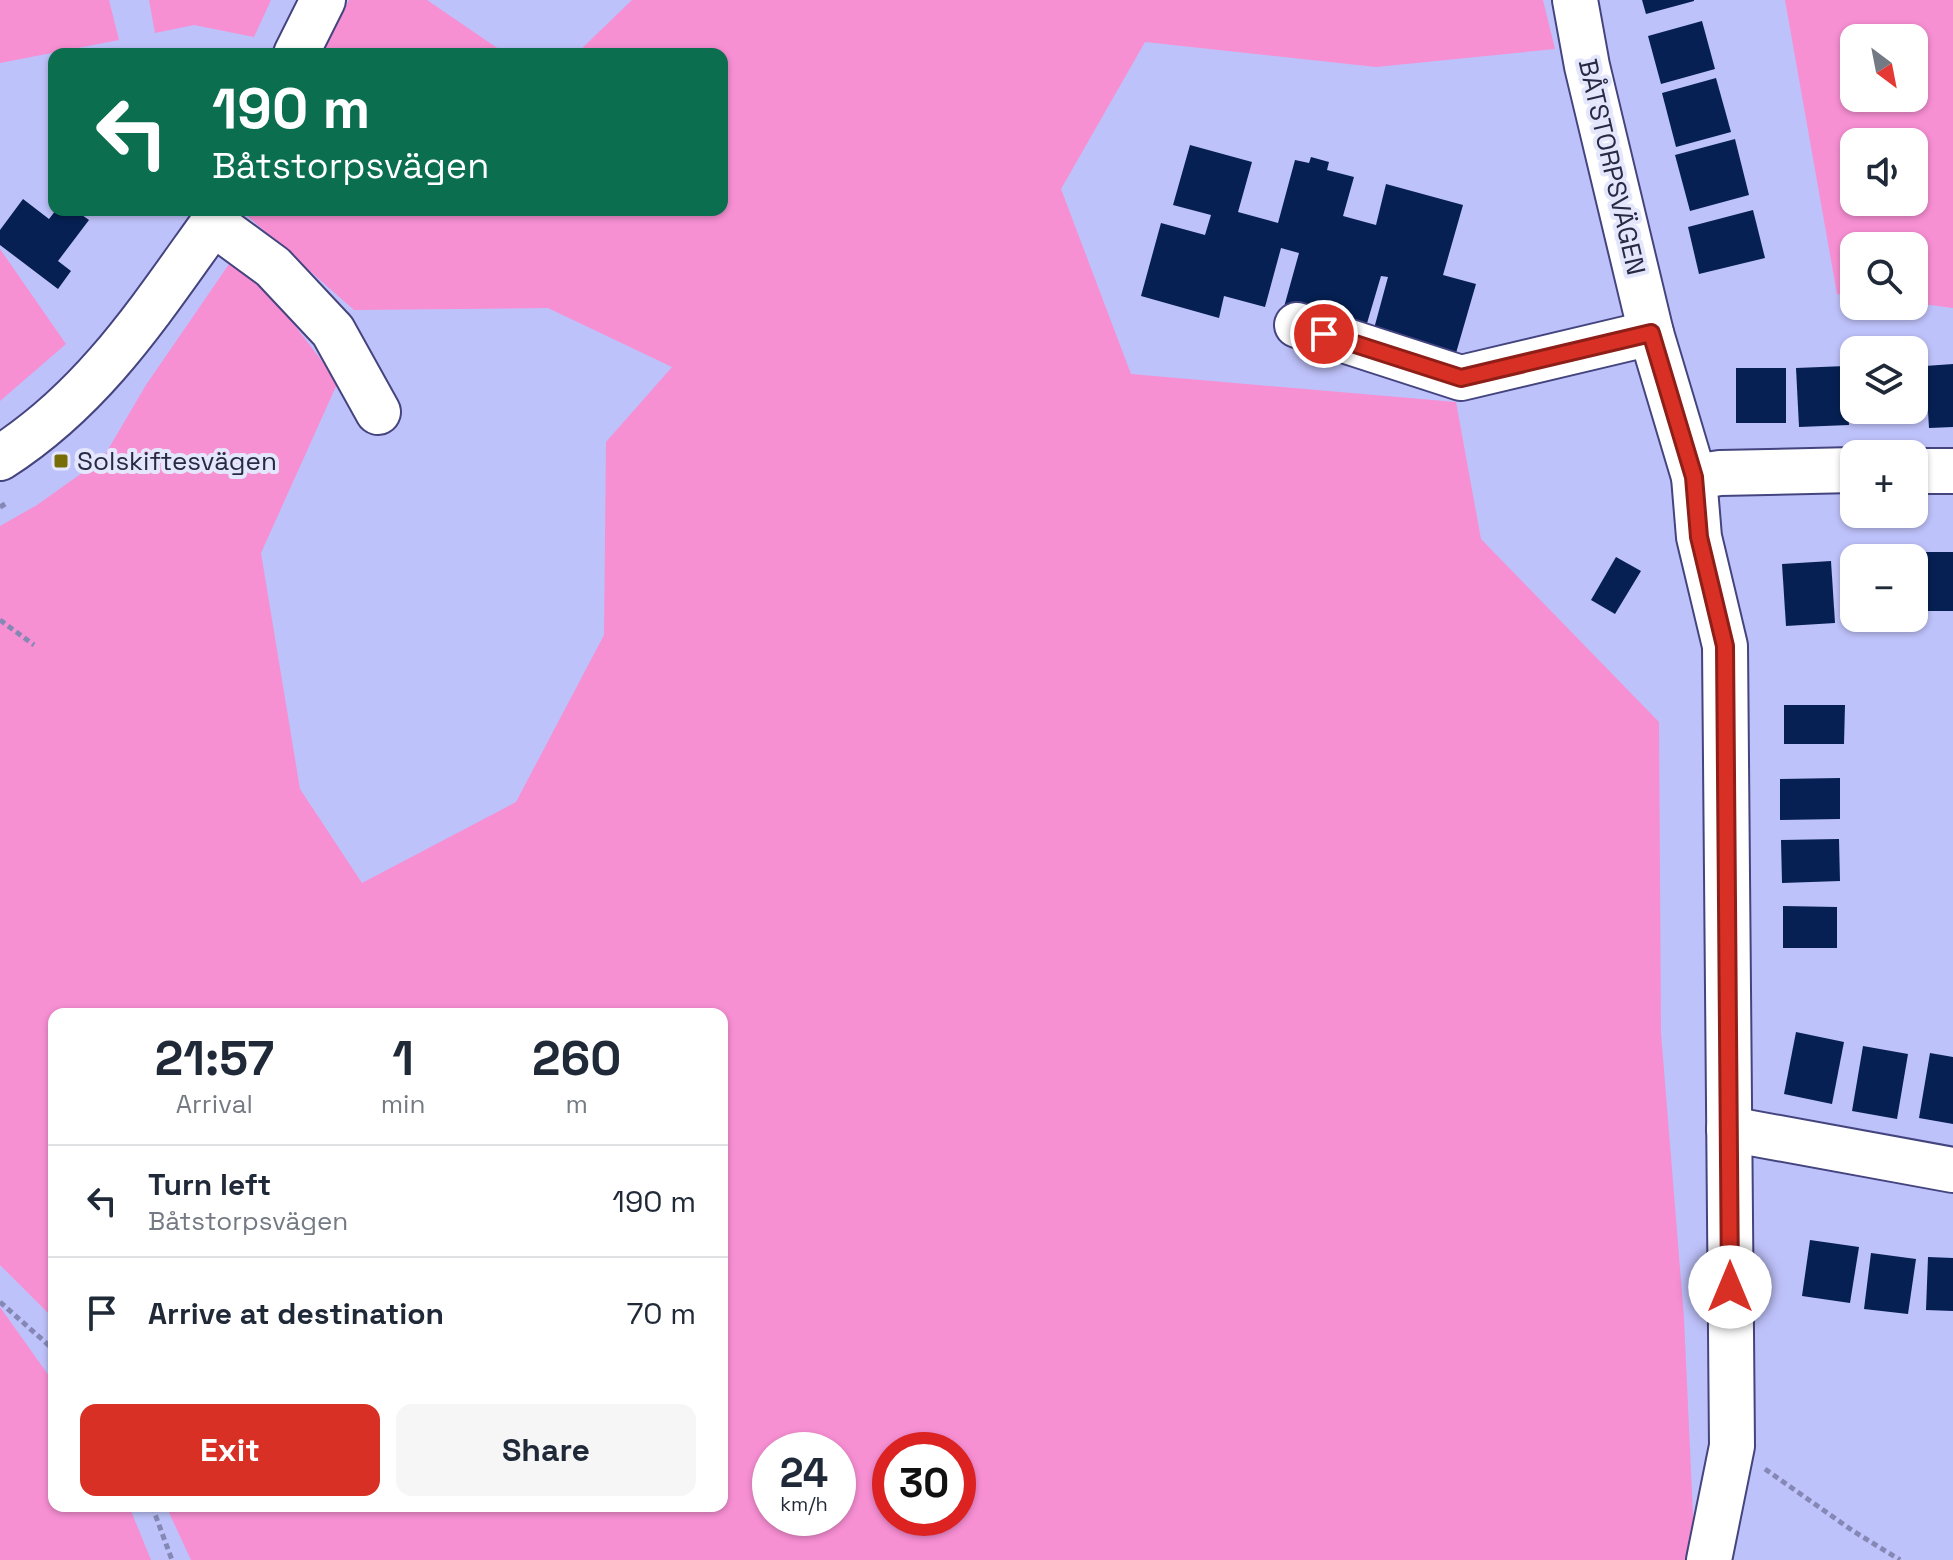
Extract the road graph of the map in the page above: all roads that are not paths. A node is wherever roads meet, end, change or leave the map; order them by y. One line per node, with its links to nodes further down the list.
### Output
1 (323, 0): 3 (street)
2 (1575, 0): 6 (street, BÅTSTORPSVÄGEN)
3 (299, 48)
4 (216, 217): 7 (street); 8 (street)
5 (1297, 325): 6 (street)
6 (1651, 333): 12 (street, BÅTSTORPSVÄGEN)
7 (378, 412)
8 (0, 458)
9 (1840, 470): 12 (street)
10 (1928, 471): 11 (street)
11 (1953, 471)
12 (1694, 477): 13 (street, BÅTSTORPSVÄGEN)
13 (1729, 1129): 14 (street); 15 (street, BÅTSTORPSVÄGEN)
14 (1953, 1170)
15 (1709, 1560)

